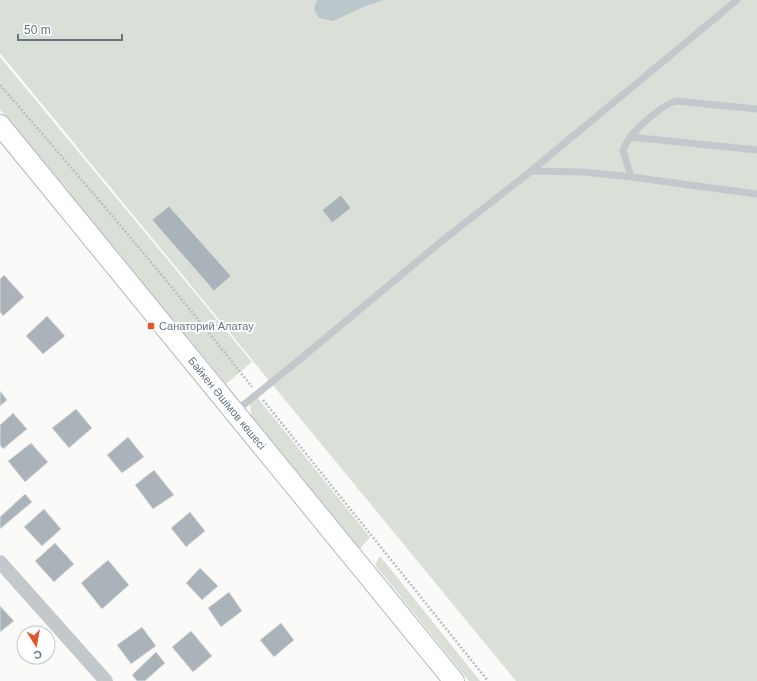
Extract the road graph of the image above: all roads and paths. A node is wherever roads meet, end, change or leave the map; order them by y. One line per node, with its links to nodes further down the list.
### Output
1 (737, 0): 7 (lane)
2 (0, 85): 10 (path)
3 (757, 109): 5 (lane)
4 (0, 126): 11 (main road, Бәйкен Әшімов көшесі)
5 (630, 137): 6 (lane); 8 (lane)
6 (757, 150)
7 (531, 171): 8 (lane); 10 (lane)
8 (631, 177): 9 (lane)
9 (757, 194)
10 (257, 394): 11 (lane); 15 (path)
11 (234, 412): 14 (main road, Бәйкен Әшімов көшесі)
12 (1, 564): 13 (street)
13 (106, 681)
14 (454, 681)
15 (488, 681)

